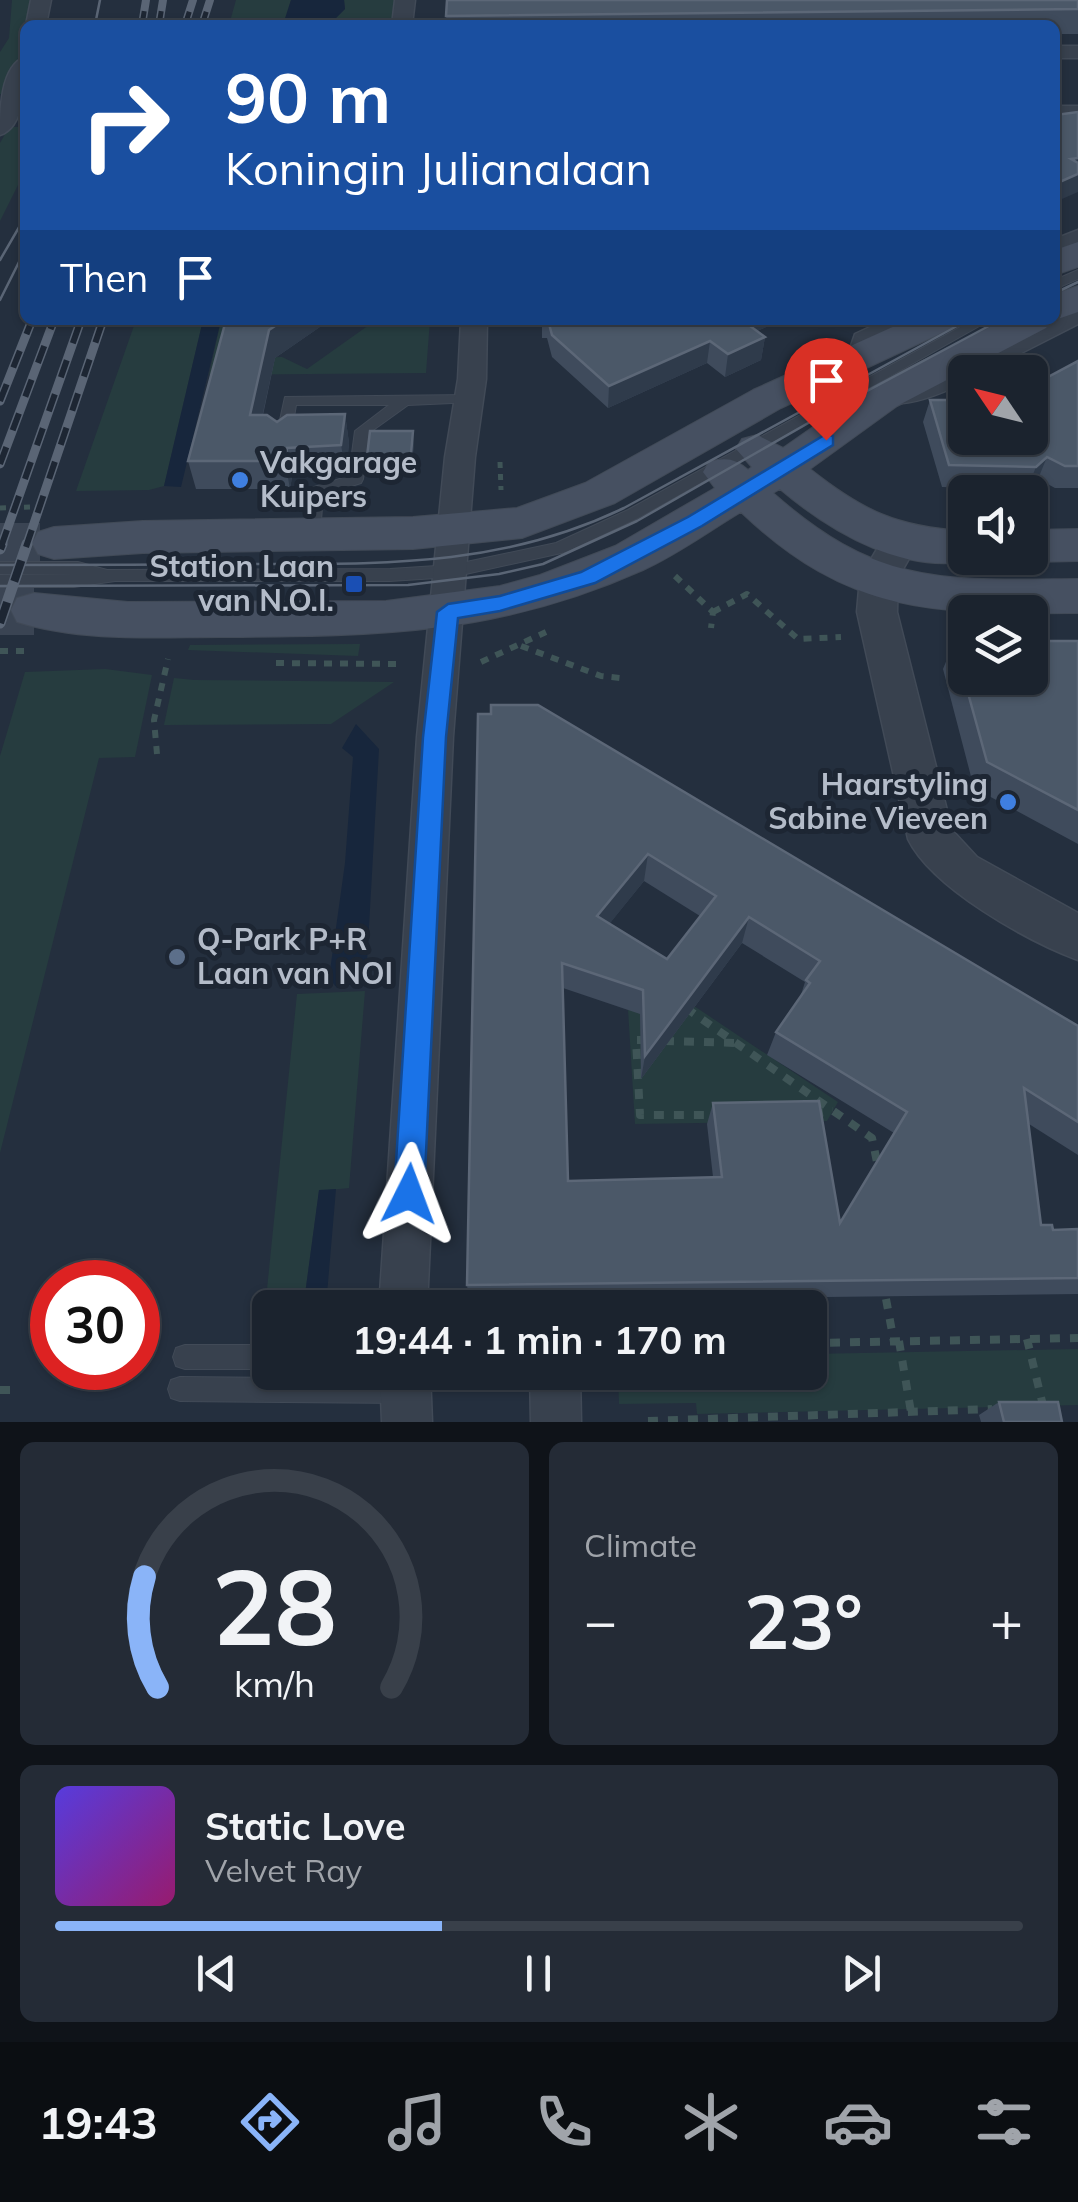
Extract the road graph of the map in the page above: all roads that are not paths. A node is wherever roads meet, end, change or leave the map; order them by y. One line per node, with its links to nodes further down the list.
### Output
1 (20, 77): 2 (street)
2 (4, 122)
3 (474, 325): 11 (street)
4 (896, 325): 9 (street)
5 (929, 325): 9 (main road)
6 (973, 325): 14 (lane)
7 (1024, 325): 10 (main road)
8 (1056, 325): 10 (street)
9 (861, 357): 14 (main road)
10 (883, 398): 14 (main road)
11 (469, 399): 12 (lane); 20 (street)
12 (405, 401): 13 (lane); 15 (lane)
13 (283, 442)
14 (741, 461): 20 (main road); 20 (main road); 21 (main road)
15 (312, 533): 16 (main road); 20 (main road)
16 (54, 543)
17 (1078, 545): 18 (main road)
18 (1048, 546)
19 (948, 549): 21 (main road)
20 (453, 551): 23 (lane); 24 (main road); 27 (street)
21 (890, 560): 25 (main road); 26 (street)
22 (0, 568): 23 (lane)
23 (116, 575): 24 (lane)
24 (17, 596)
25 (1078, 596)
26 (1078, 938)
27 (404, 1290)
28 (185, 1357): 29 (lane)
29 (252, 1357)
30 (180, 1390): 32 (lane)
31 (555, 1390): 33 (street)
32 (406, 1395)
33 (556, 1422)

